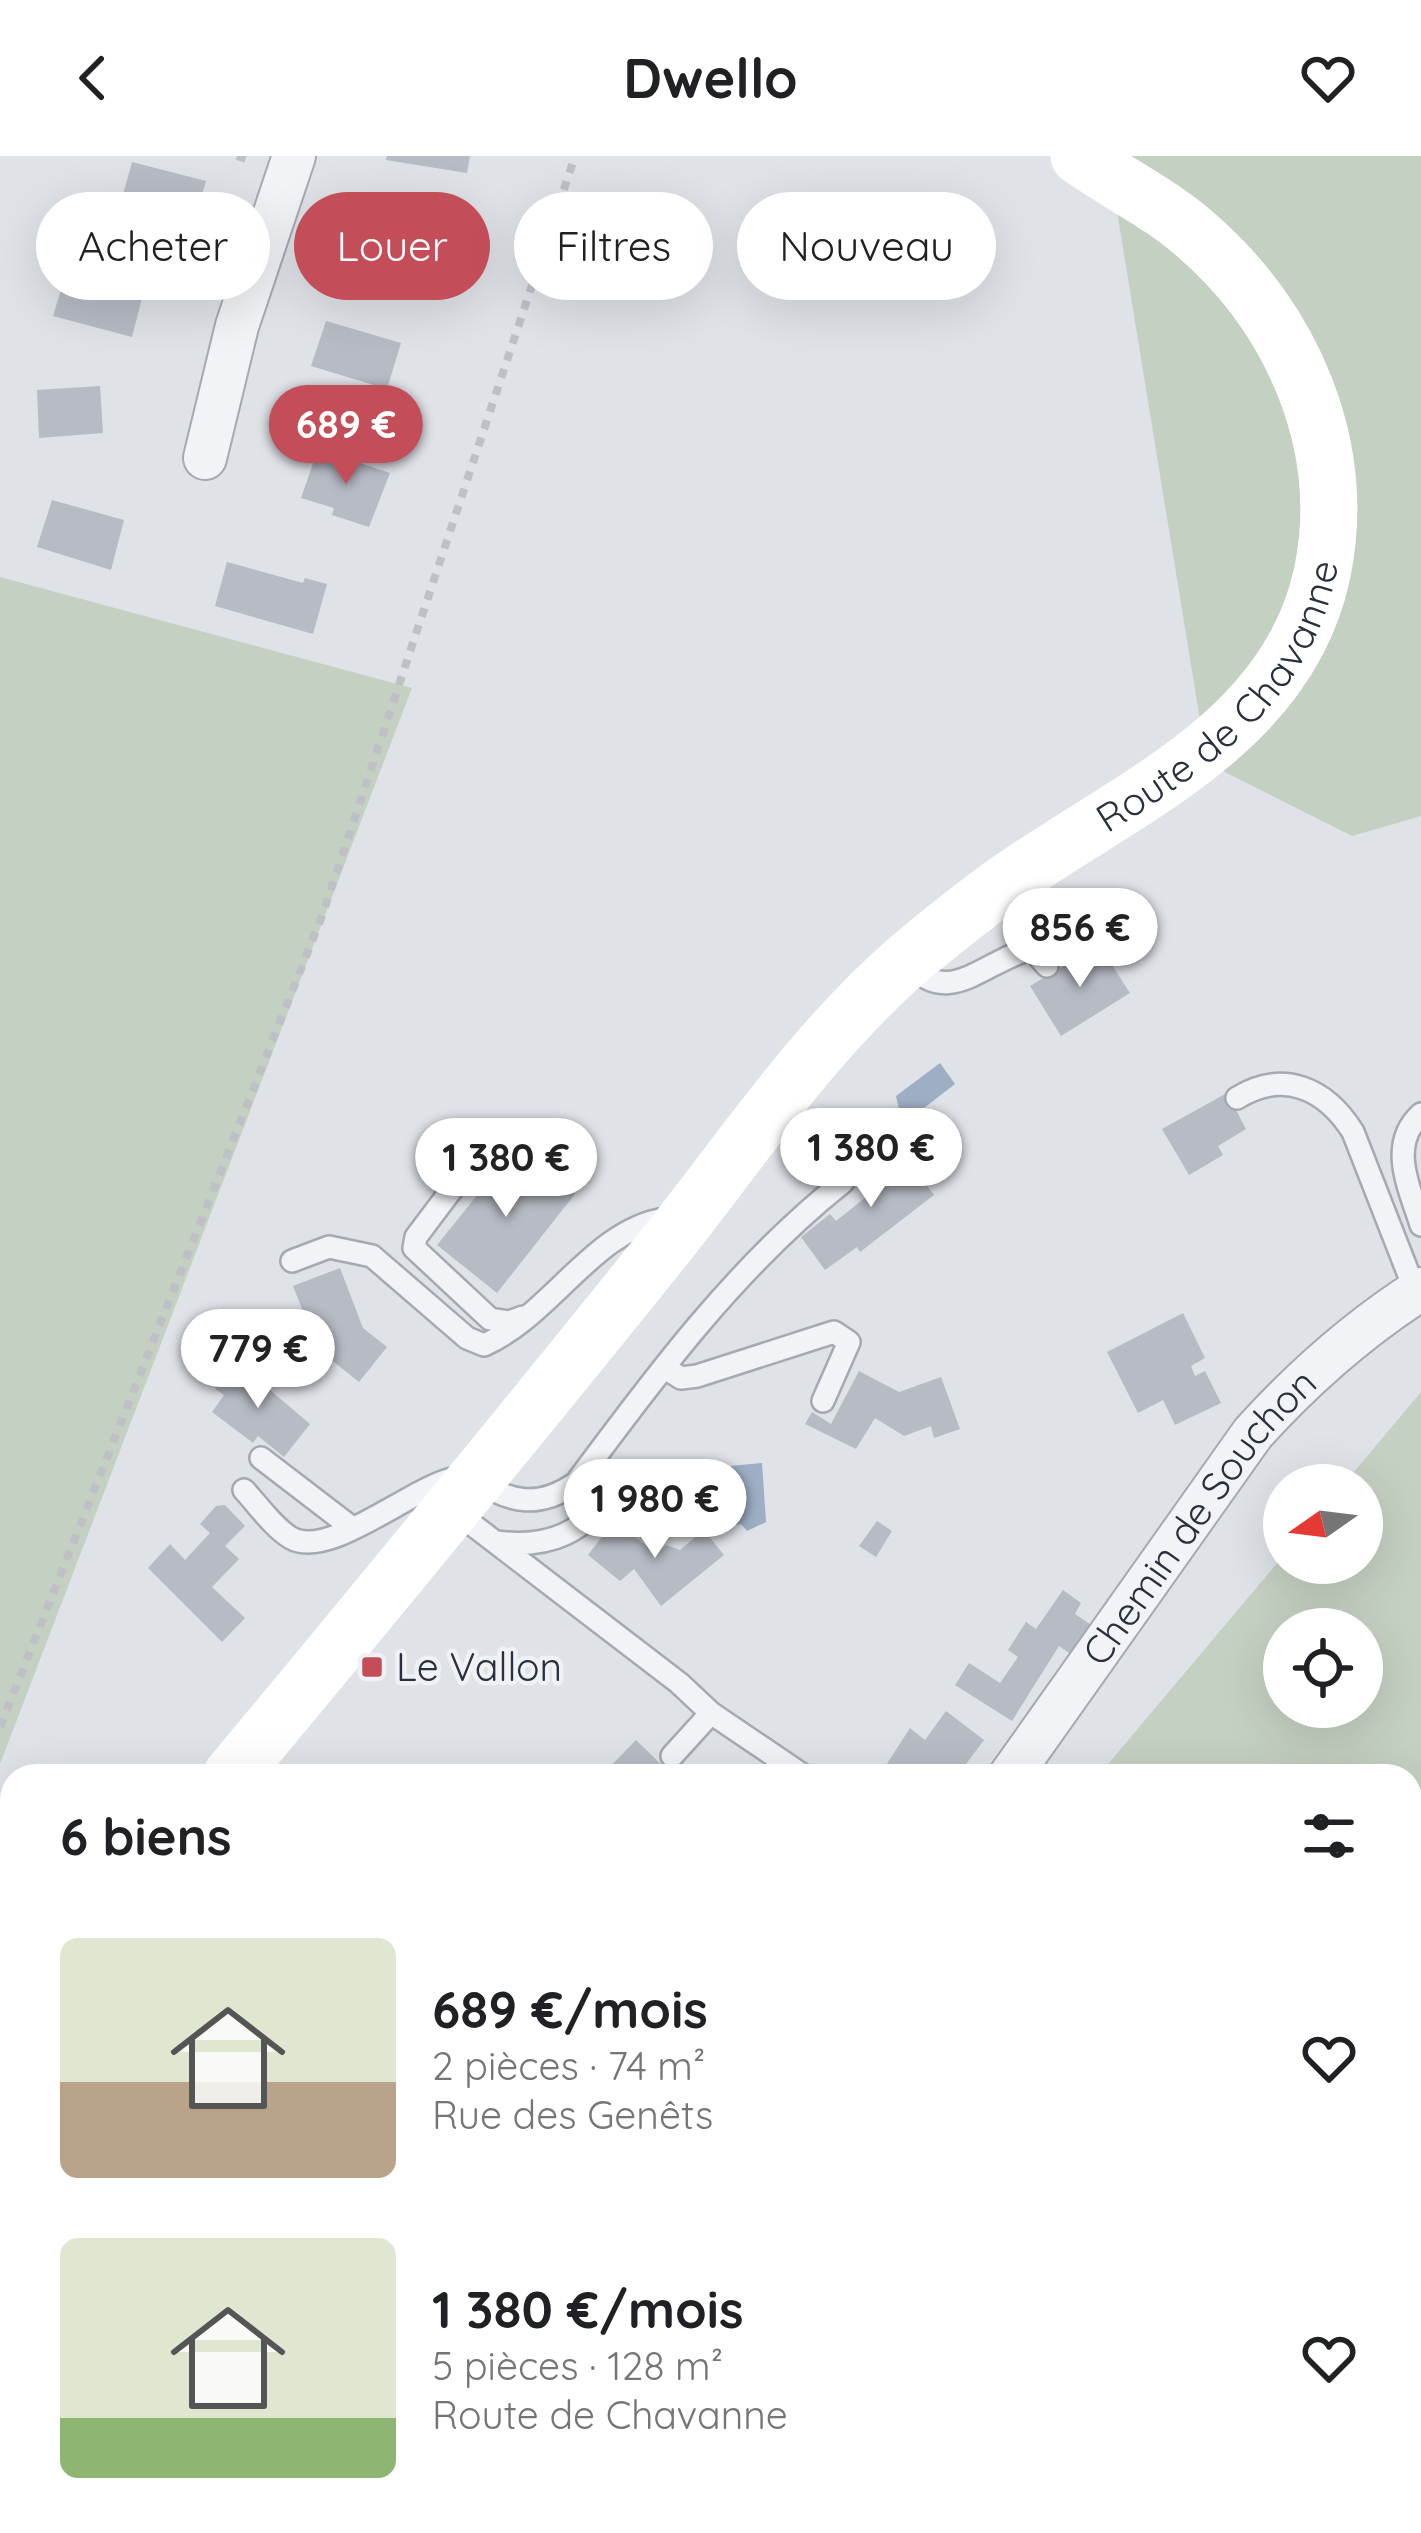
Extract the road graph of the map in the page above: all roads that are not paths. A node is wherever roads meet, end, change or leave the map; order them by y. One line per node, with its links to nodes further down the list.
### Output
1 (294, 156): 3 (street)
2 (1079, 156): 4 (main road, Route de Chavanne)
3 (205, 458)
4 (908, 961): 5 (lane); 11 (main road, Route de Chavanne)
5 (1047, 966)
6 (1237, 1098): 13 (lane)
7 (1421, 1114): 10 (lane)
8 (489, 1140): 14 (lane)
9 (843, 1182): 15 (lane)
10 (1421, 1225)
11 (678, 1230): 14 (lane); 20 (main road, Route de Chavanne)
12 (292, 1261): 14 (lane)
13 (1418, 1291): 27 (street, Chemin de Souchon)
14 (535, 1313)
15 (665, 1368): 16 (lane); 20 (lane)
16 (823, 1401)
17 (261, 1458): 21 (lane)
18 (244, 1490): 21 (lane)
19 (617, 1490): 22 (lane)
20 (465, 1492): 21 (lane); 22 (lane); 25 (main road, Route de Chavanne)
21 (351, 1527)
22 (497, 1541): 23 (lane)
23 (711, 1713): 24 (lane); 26 (lane)
24 (672, 1756)
25 (241, 1764)
26 (786, 1764)
27 (1019, 1764)

